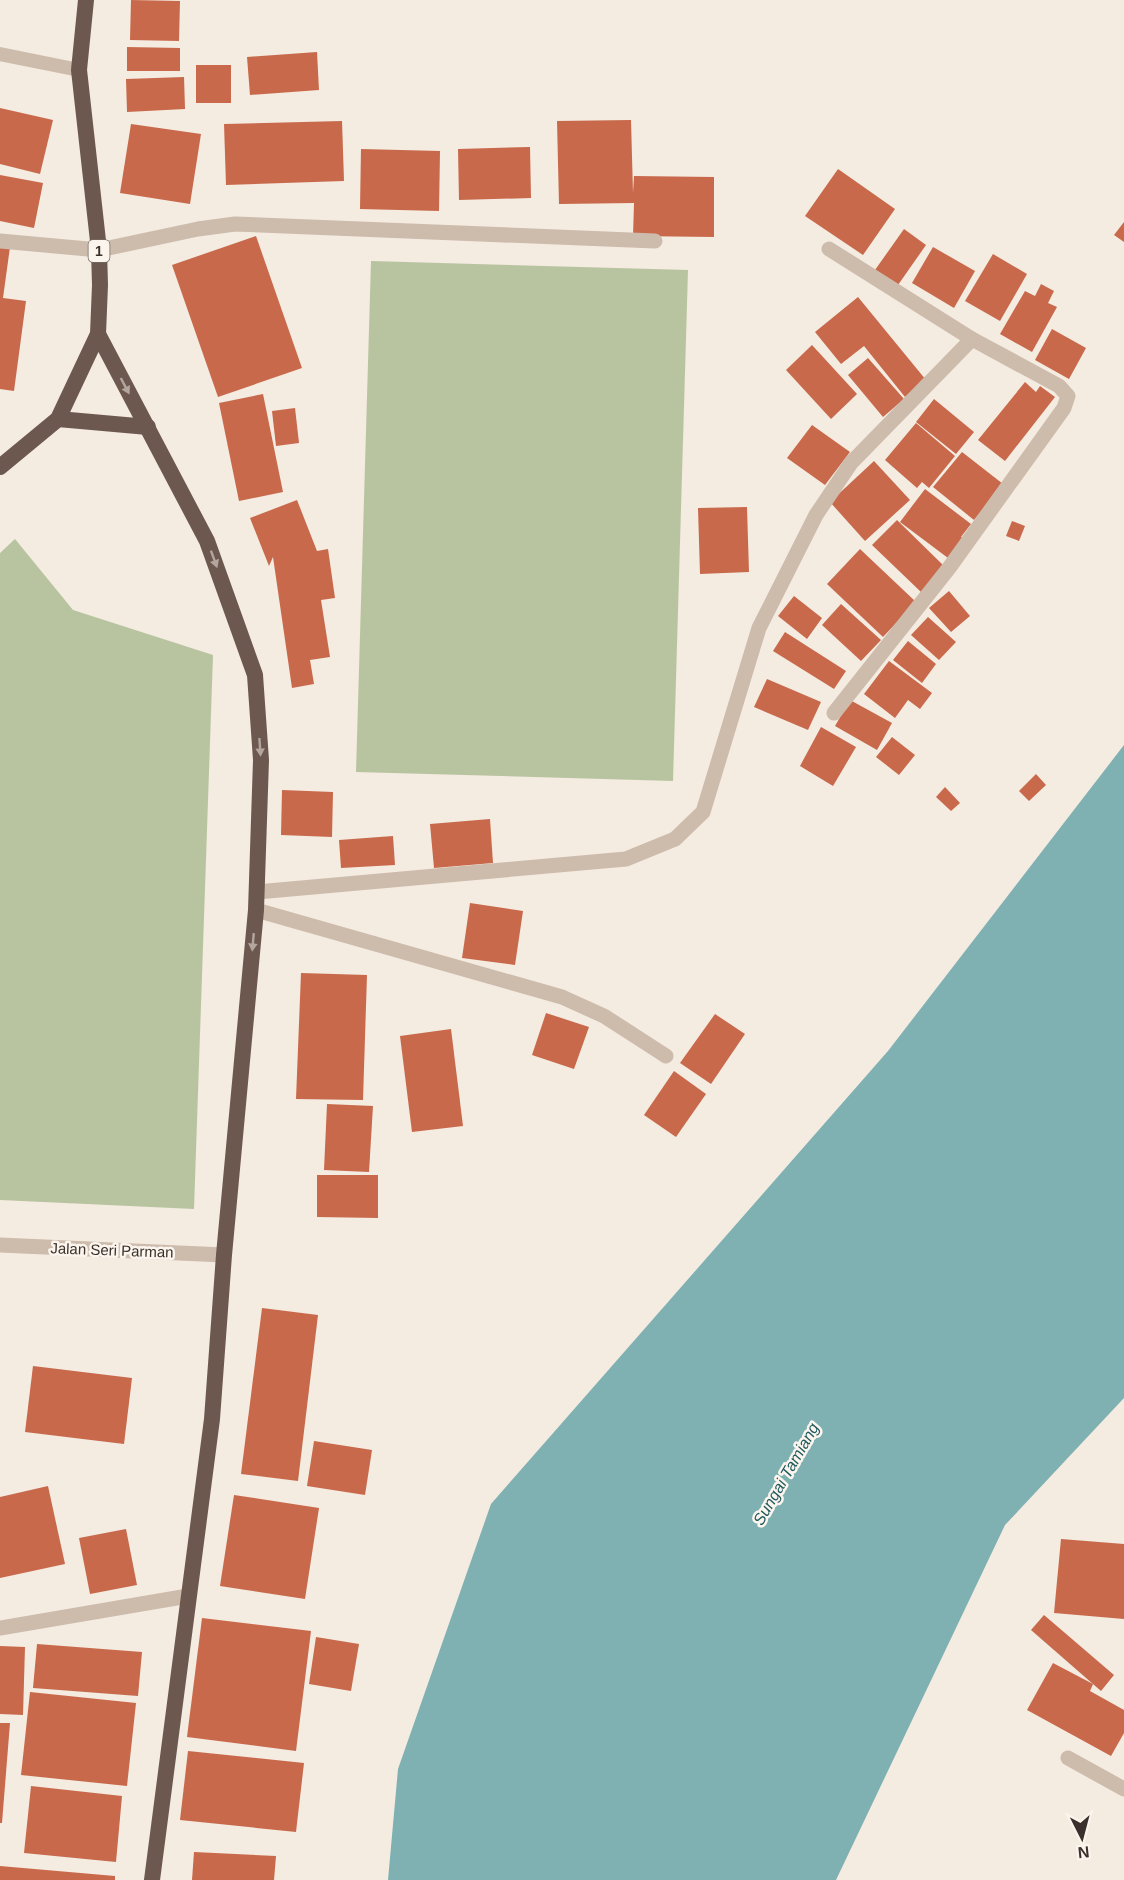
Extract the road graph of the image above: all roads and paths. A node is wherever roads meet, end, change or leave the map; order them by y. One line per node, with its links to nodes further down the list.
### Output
1 (86, 0): 3 (highway, 1)
2 (0, 54): 3 (lane)
3 (79, 70): 7 (highway, 1)
4 (0, 241): 7 (street)
5 (655, 241): 7 (street)
6 (829, 249): 9 (street)
7 (99, 250): 8 (highway, 1)
8 (98, 334): 10 (highway, 1); 11 (highway, one-way to 11)
9 (972, 339): 13 (street); 14 (street)
10 (58, 419): 11 (highway); 12 (highway, 1)
11 (148, 427): 14 (highway, one-way to 14)
12 (0, 467)
13 (834, 712)
14 (257, 892): 15 (highway)
15 (256, 910): 16 (street); 18 (highway, one-way to 18)
16 (666, 1056)
17 (0, 1245): 18 (street, Jalan Seri Parman)
18 (224, 1255): 19 (highway)
19 (188, 1596): 20 (street); 23 (highway)
20 (0, 1628)
21 (1068, 1758): 22 (street)
22 (1124, 1789)
23 (152, 1880)

